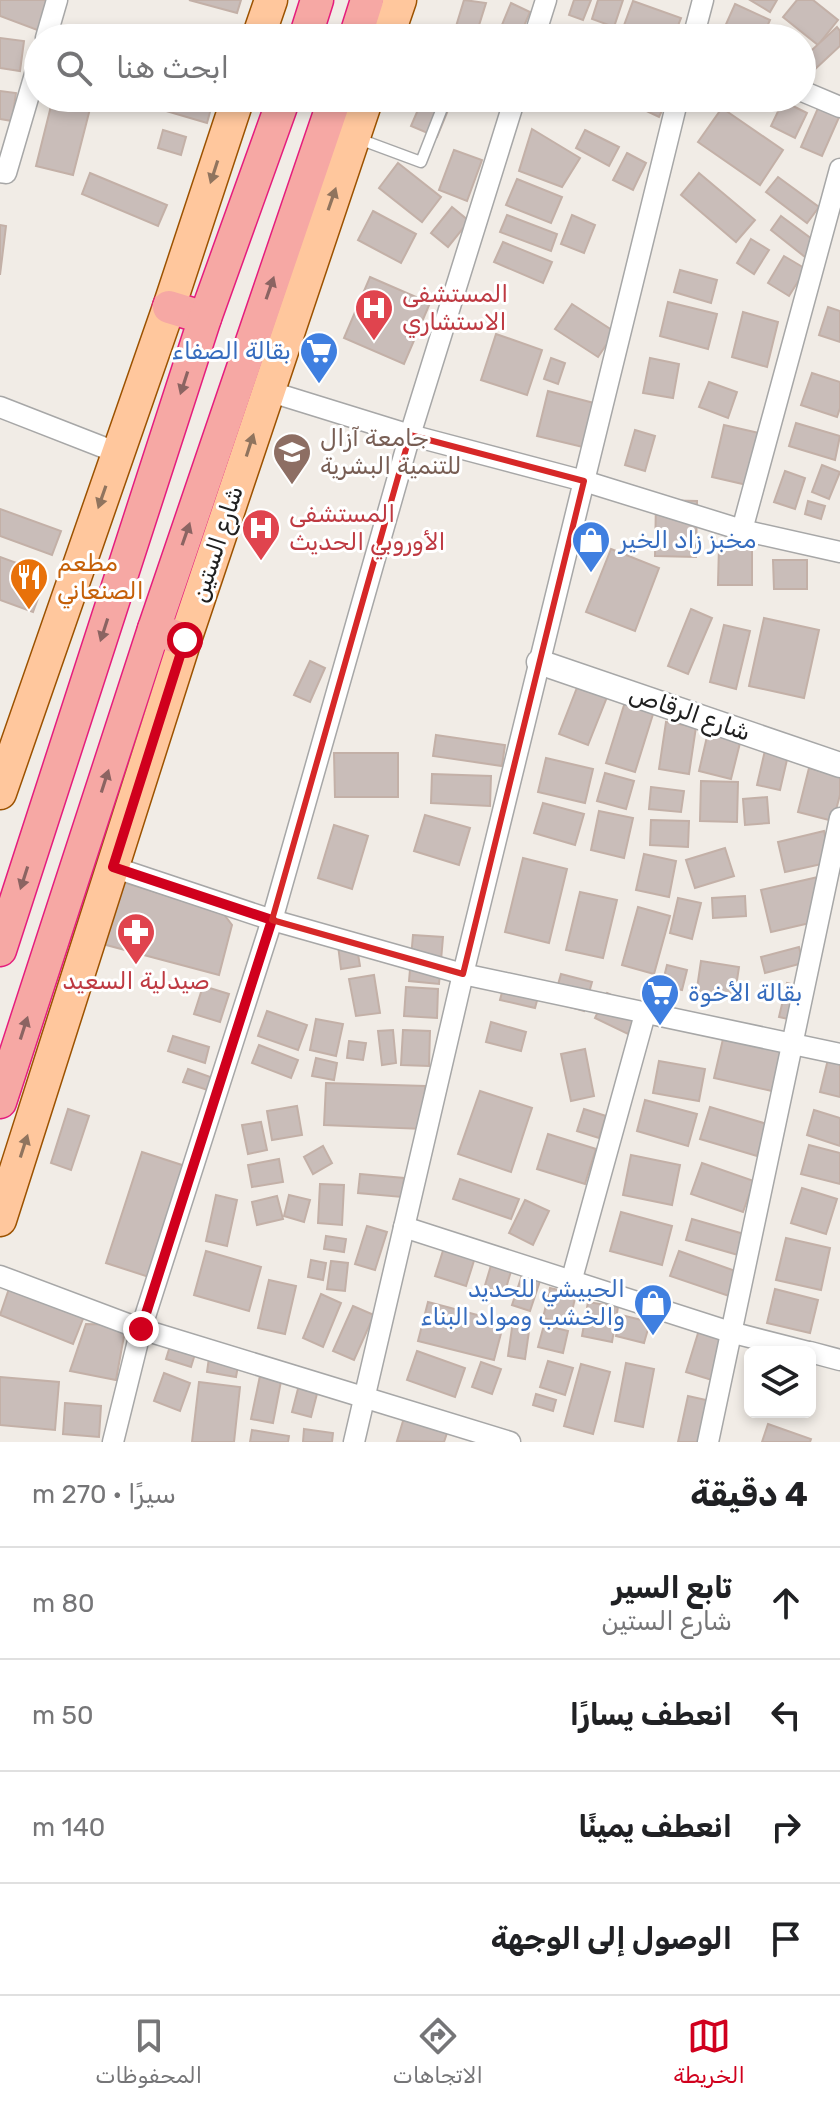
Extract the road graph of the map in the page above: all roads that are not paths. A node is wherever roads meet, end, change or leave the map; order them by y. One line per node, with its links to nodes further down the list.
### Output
1 (57, 0): 8 (street)
2 (268, 0): 9 (main road)
3 (317, 0): 10 (highway)
4 (367, 0): 11 (highway)
5 (400, 0): 12 (main road)
6 (546, 0): 13 (street)
7 (703, 0): 14 (street)
8 (50, 24)
9 (262, 24)
10 (309, 24)
11 (359, 24)
12 (392, 24)
13 (538, 24)
14 (697, 24)
15 (816, 97): 16 (street)
16 (840, 107)
17 (24, 112): 27 (street)
18 (233, 112): 28 (main road, one-way to 28)
19 (279, 112): 29 (highway)
20 (330, 112): 37 (highway, شارع الستين, one-way to 20)
21 (362, 112): 25 (main road, شارع الستين)
22 (441, 112): 25 (lane)
23 (511, 112): 32 (street)
24 (675, 112): 34 (street)
25 (353, 137): 30 (main road, شارع الستين, one-way to 25)
26 (840, 169): 35 (street)
27 (0, 172)
28 (169, 307): 29 (highway); 33 (main road)
29 (205, 318): 45 (highway, one-way to 45)
30 (268, 391): 32 (street); 38 (main road, شارع الستين, one-way to 30)
31 (0, 407): 33 (street)
32 (410, 435): 34 (street); 44 (street)
33 (118, 453): 41 (main road, one-way to 41)
34 (584, 481): 35 (street); 39 (street)
35 (742, 530): 36 (street)
36 (840, 552)
37 (154, 629): 38 (highway); 50 (highway, شارع الستين, one-way to 37)
38 (185, 640): 43 (main road, شارع الستين)
39 (539, 662): 40 (street, شارع الرقاص); 46 (street)
40 (840, 765)
41 (0, 793)
42 (840, 818): 48 (street)
43 (113, 867): 44 (street); 51 (main road, شارع الستين, one-way to 43)
44 (272, 920): 46 (street); 55 (street)
45 (0, 950)
46 (463, 974): 47 (street); 52 (street)
47 (645, 1014): 48 (street); 54 (street)
48 (793, 1044): 49 (street); 56 (street)
49 (840, 1054)
50 (0, 1102)
51 (0, 1220)
52 (404, 1227): 54 (street); 60 (street)
53 (0, 1276): 55 (street)
54 (571, 1282): 56 (street)
55 (141, 1329): 60 (street); 61 (street)
56 (730, 1332): 57 (street); 64 (street)
57 (785, 1346)
58 (816, 1354): 59 (street)
59 (840, 1360)
60 (365, 1396): 62 (street); 63 (street)
61 (113, 1442)
62 (354, 1442)
63 (510, 1442)
64 (708, 1442)

